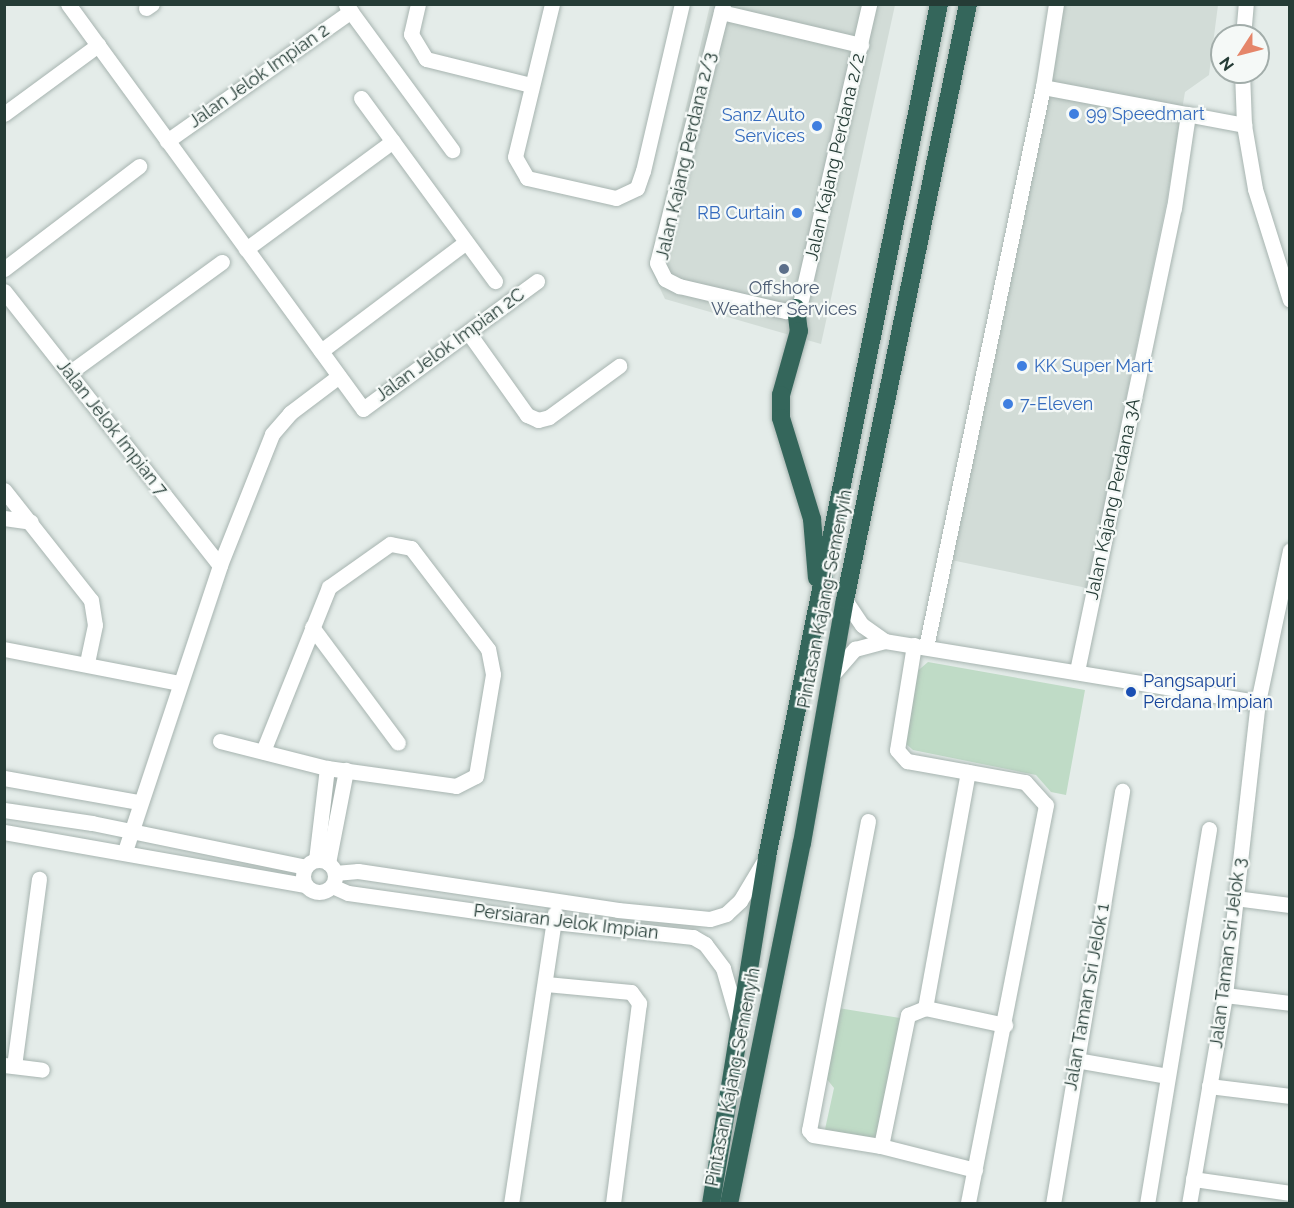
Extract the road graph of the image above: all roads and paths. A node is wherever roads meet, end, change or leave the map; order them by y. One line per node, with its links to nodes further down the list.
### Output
1 (68, 4): 13 (street)
2 (418, 4): 16 (street)
3 (552, 4): 16 (street)
4 (682, 4): 16 (street)
5 (869, 4): 14 (street, Jalan Kajang Perdana 2/2)
6 (939, 4): 45 (highway, Pintasan Kajang-Semenyih)
7 (968, 4): 46 (highway, Pintasan Kajang-Semenyih)
8 (1056, 4): 17 (street)
9 (1246, 4): 12 (street)
10 (348, 8): 22 (street, Jalan Jelok Impian 2); 24 (street)
11 (722, 8): 14 (street); 34 (street, Jalan Kajang Perdana 2/3)
12 (1244, 24)
13 (98, 45): 19 (street); 22 (street)
14 (861, 45): 34 (street, Jalan Kajang Perdana 2/2)
15 (1242, 84): 21 (street)
16 (531, 85)
17 (1043, 87): 20 (street); 49 (street)
18 (361, 98): 23 (street)
19 (4, 114)
20 (1188, 114): 21 (street); 52 (street, Jalan Kajang Perdana 3A)
21 (1244, 125): 33 (street)
22 (167, 141): 27 (street)
23 (393, 141): 26 (street); 27 (street)
24 (452, 150)
25 (139, 166): 29 (street)
26 (466, 242): 30 (street); 36 (street)
27 (246, 249): 36 (street)
28 (222, 262): 38 (street)
29 (4, 269)
30 (495, 281)
31 (537, 281): 35 (street, Jalan Jelok Impian 2C)
32 (4, 291): 38 (street, Jalan Jelok Impian 7)
33 (1290, 300)
34 (796, 308): 45 (highway)
35 (468, 332): 37 (street); 39 (street, Jalan Jelok Impian 2C)
36 (321, 351): 39 (street)
37 (619, 366)
38 (69, 373): 44 (street, Jalan Jelok Impian 7)
39 (339, 376): 44 (street)
40 (4, 490): 42 (street)
41 (4, 518): 42 (street)
42 (31, 522): 51 (street)
43 (1290, 550): 55 (street, Jalan Taman Sri Jelok 3)
44 (220, 566): 54 (street)
45 (819, 591): 71 (highway, Pintasan Kajang-Semenyih)
46 (845, 600): 48 (street); 53 (highway, Pintasan Kajang-Semenyih)
47 (312, 627): 57 (street); 58 (street); 60 (street)
48 (885, 641): 49 (street); 53 (street)
49 (920, 646): 52 (street); 61 (street)
50 (4, 649): 51 (street)
51 (87, 664): 54 (street)
52 (1077, 670): 55 (street)
53 (831, 676): 98 (highway, Pintasan Kajang-Semenyih)
54 (179, 682): 64 (street)
55 (1258, 702): 75 (street, Jalan Taman Sri Jelok 3)
56 (220, 741): 58 (street)
57 (398, 743)
58 (263, 751): 59 (street)
59 (327, 768): 60 (street); 72 (street)
60 (346, 770): 72 (street)
61 (968, 772): 82 (street); 83 (street)
62 (4, 778): 64 (street)
63 (1122, 791): 85 (street, Jalan Taman Sri Jelok 1)
64 (139, 802): 68 (street)
65 (4, 810): 68 (street, Persiaran Jelok Impian)
66 (867, 821): 91 (street)
67 (1209, 829): 88 (street, Jalan Taman Sri Jelok 3)
68 (131, 831): 70 (street); 72 (street, Persiaran Jelok Impian)
69 (4, 832): 70 (street)
70 (125, 851): 74 (street)
71 (767, 857): 76 (street, Persiaran Jelok Impian); 84 (highway, Pintasan Kajang-Semenyih)
72 (324, 870): 74 (street); 74 (street); 76 (street, Persiaran Jelok Impian); 78 (street, Persiaran Jelok Impian)
73 (39, 879): 86 (street)
74 (305, 885)
75 (1235, 898): 77 (street); 80 (street, Jalan Taman Sri Jelok 3)
76 (556, 901): 78 (street)
77 (1290, 905)
78 (554, 922): 79 (street); 84 (street, Persiaran Jelok Impian)
79 (546, 984): 95 (street); 96 (street)
80 (1226, 995): 81 (street); 89 (street, Jalan Taman Sri Jelok 3)
81 (1290, 1004)
82 (925, 1008): 83 (street); 91 (street)
83 (1005, 1025): 92 (street)
84 (741, 1029): 97 (highway, Pintasan Kajang-Semenyih)
85 (1077, 1060): 88 (street); 100 (street, Jalan Taman Sri Jelok 1)
86 (9, 1065): 87 (street)
87 (42, 1070)
88 (1168, 1076): 101 (street, Jalan Taman Sri Jelok 3)
89 (1209, 1086): 90 (street); 93 (street, Jalan Taman Sri Jelok 3)
90 (1290, 1096)
91 (880, 1146): 92 (street)
92 (975, 1170): 99 (street)
93 (1193, 1179): 94 (street); 102 (street, Jalan Taman Sri Jelok 3)
94 (1290, 1193)
95 (511, 1203)
96 (612, 1203)
97 (711, 1203)
98 (729, 1203)
99 (968, 1203)
100 (1053, 1203)
101 (1147, 1203)
102 (1189, 1203)

